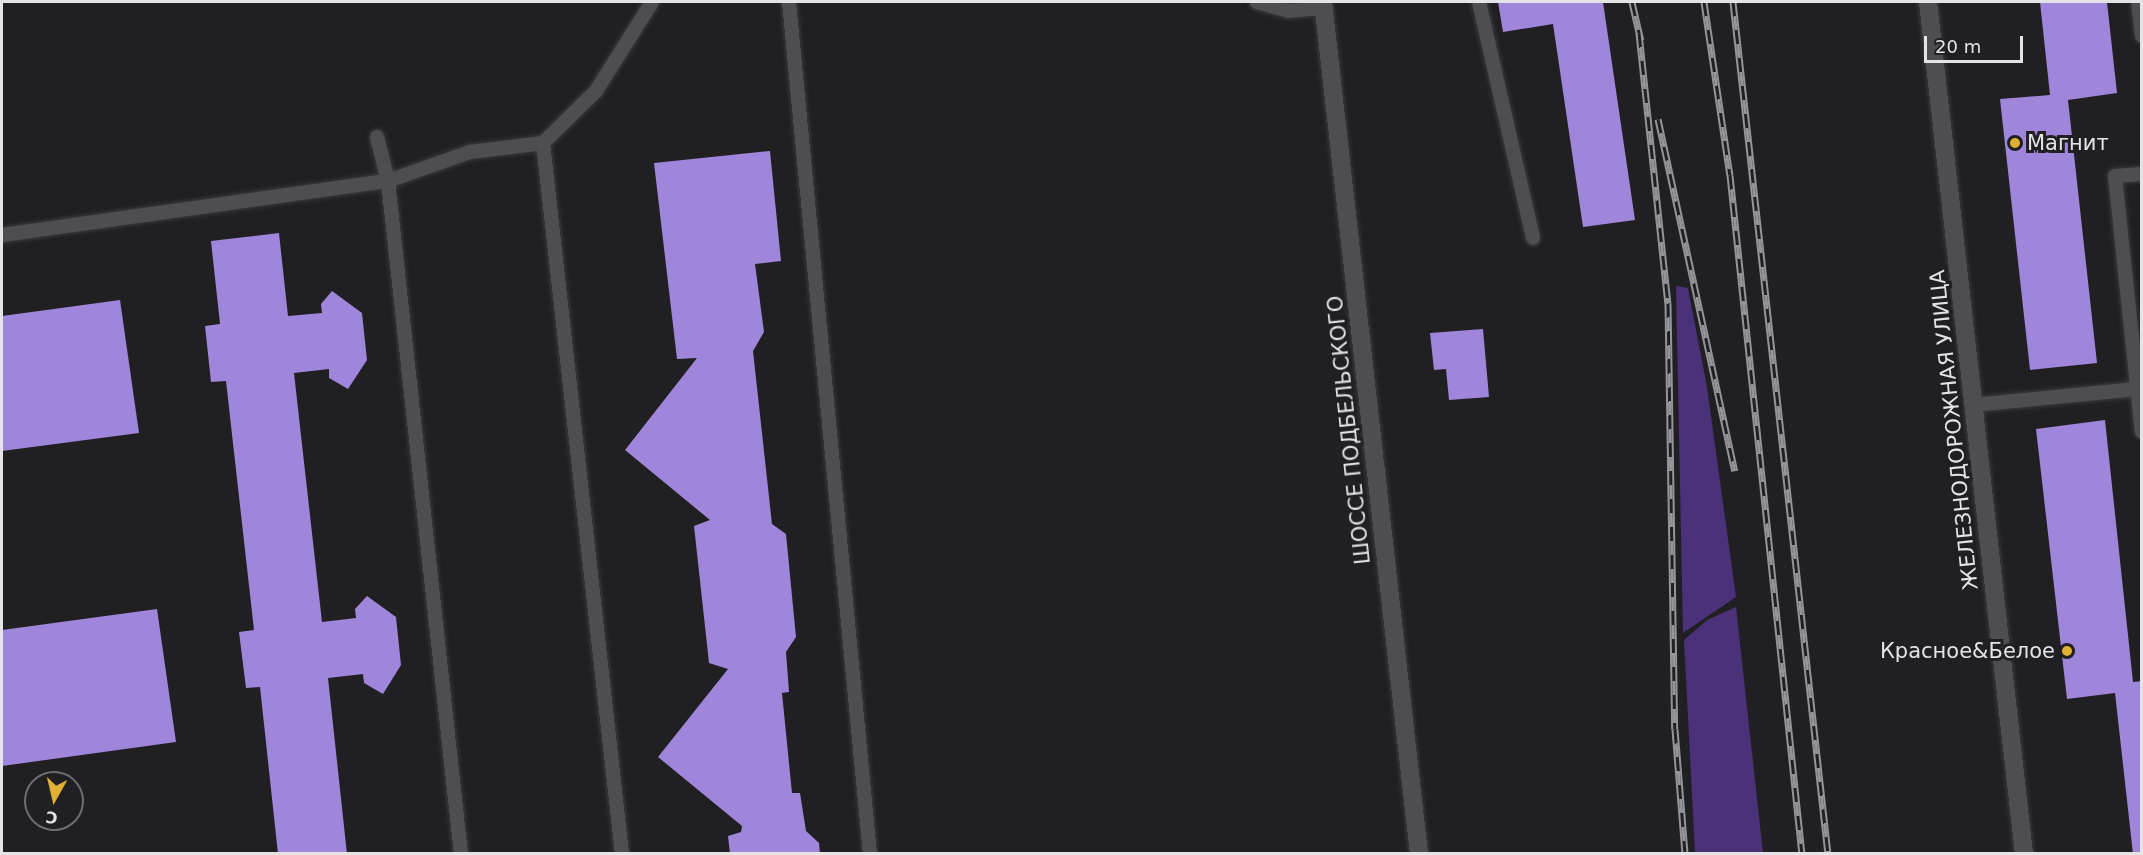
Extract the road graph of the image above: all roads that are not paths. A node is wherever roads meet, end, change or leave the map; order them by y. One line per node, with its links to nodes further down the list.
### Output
1 (652, 2): 10 (lane)
2 (789, 2): 20 (lane)
3 (1257, 2): 7 (lane)
4 (1479, 2): 14 (lane)
5 (1928, 2): 16 (street, ЖЕЛЕЗНОДОРОЖНАЯ УЛИЦА)
6 (2138, 2): 8 (lane)
7 (1324, 5): 21 (street, ШОССЕ ПОДБЕЛЬСКОГО)
8 (2142, 36)
9 (378, 137): 12 (lane)
10 (543, 143): 12 (lane); 19 (lane)
11 (2142, 174): 15 (lane)
12 (388, 181): 13 (lane); 18 (lane)
13 (2, 236)
14 (1533, 238)
15 (2137, 389): 16 (lane); 17 (lane)
16 (1973, 405): 22 (street, ЖЕЛЕЗНОДОРОЖНАЯ УЛИЦА)
17 (2142, 432)
18 (461, 854)
19 (622, 854)
20 (870, 854)
21 (1419, 854)
22 (2024, 854)

